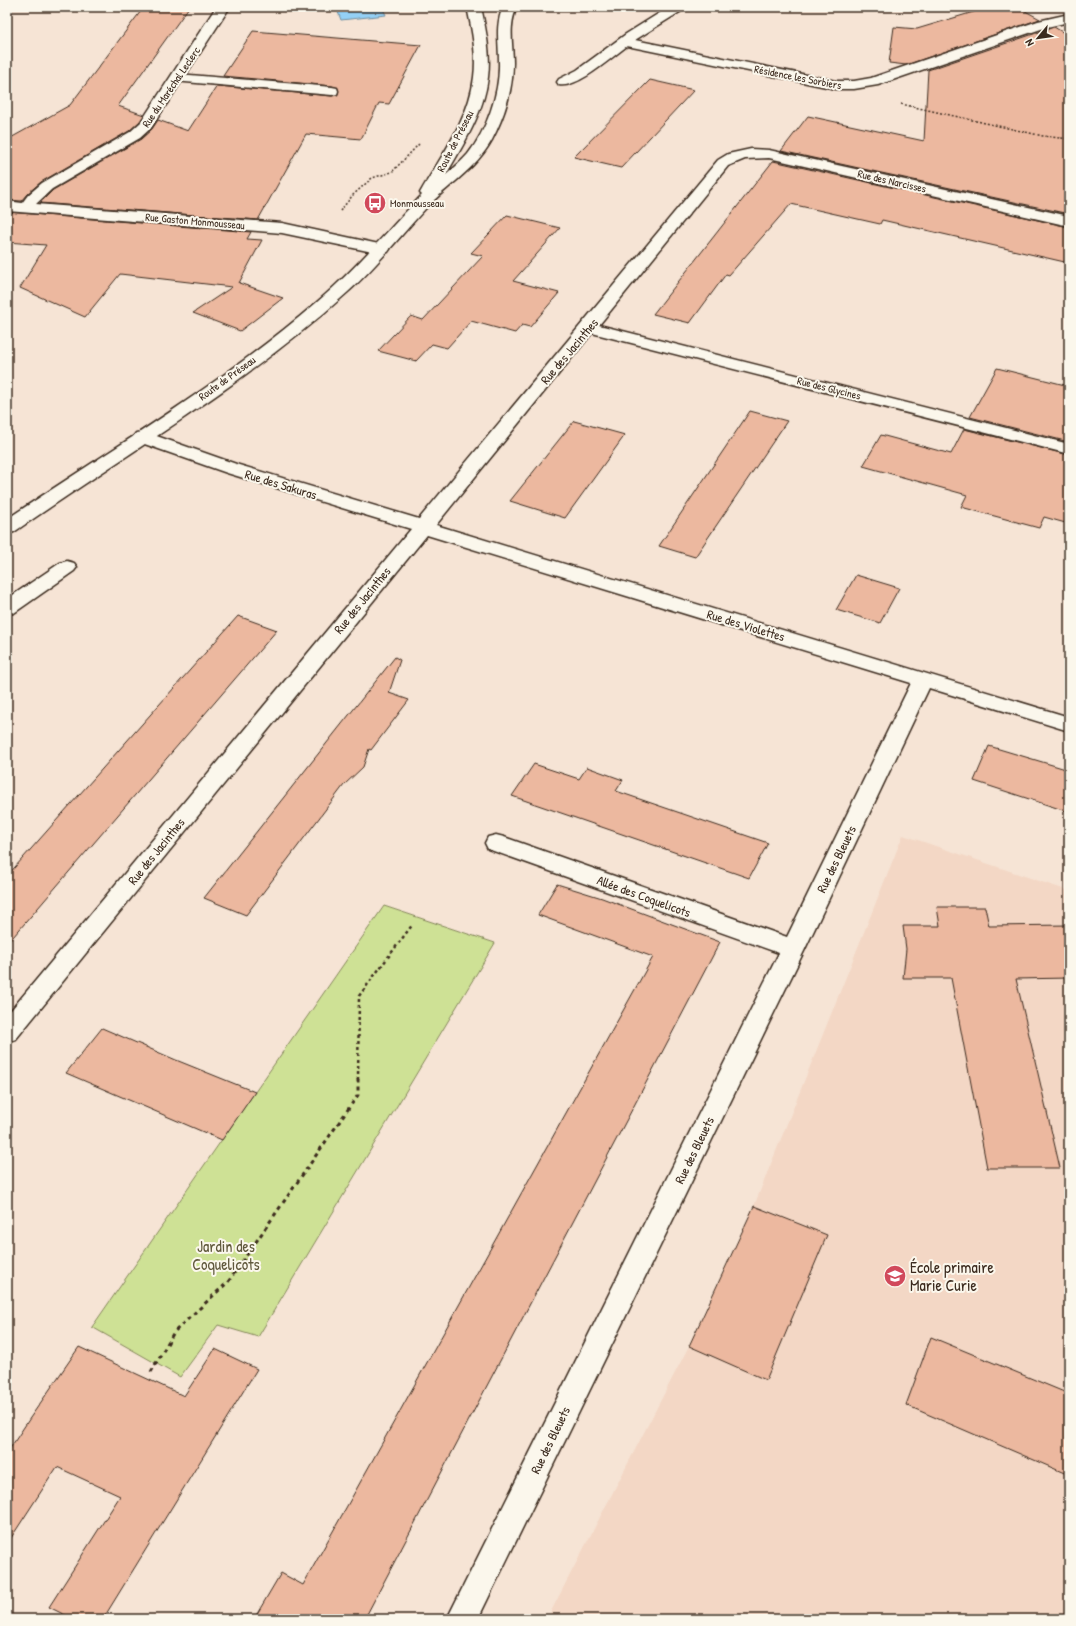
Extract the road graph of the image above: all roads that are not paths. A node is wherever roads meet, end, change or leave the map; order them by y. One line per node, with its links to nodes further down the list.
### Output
1 (223, 7): 7 (street, Rue du Maréchal Leclerc)
2 (474, 7): 11 (street, Route de Préseau)
3 (510, 7): 11 (street, Route de Préseau)
4 (678, 7): 6 (street)
5 (1062, 14): 6 (street, Résidence les Sorbiers)
6 (624, 42): 8 (street)
7 (178, 78): 9 (lane); 13 (street, Rue du Maréchal Leclerc)
8 (564, 82)
9 (332, 91)
10 (718, 169): 14 (street, Rue des Narcisses); 16 (street, Rue des Jacinthes)
11 (424, 201): 15 (street, Route de Préseau)
12 (7, 206): 13 (street, Rue Gaston Monmousseau)
13 (26, 207): 15 (street, Rue Gaston Monmousseau)
14 (1069, 221)
15 (382, 249): 17 (street, Route de Préseau)
16 (589, 327): 18 (street, Rue des Glycines); 19 (street, Rue des Jacinthes)
17 (142, 437): 19 (street, Rue des Sakuras); 20 (street, Route de Préseau)
18 (1069, 449)
19 (422, 527): 23 (street, Rue des Violettes); 27 (street, Rue des Jacinthes)
20 (7, 528)
21 (67, 567): 22 (street)
22 (7, 608)
23 (923, 679): 24 (street, Rue des Violettes); 26 (street, Rue des Bleuets)
24 (1069, 724)
25 (496, 842): 26 (street, Allée des Coquelicots)
26 (793, 949): 28 (street, Rue des Bleuets)
27 (7, 1032)
28 (462, 1619)

